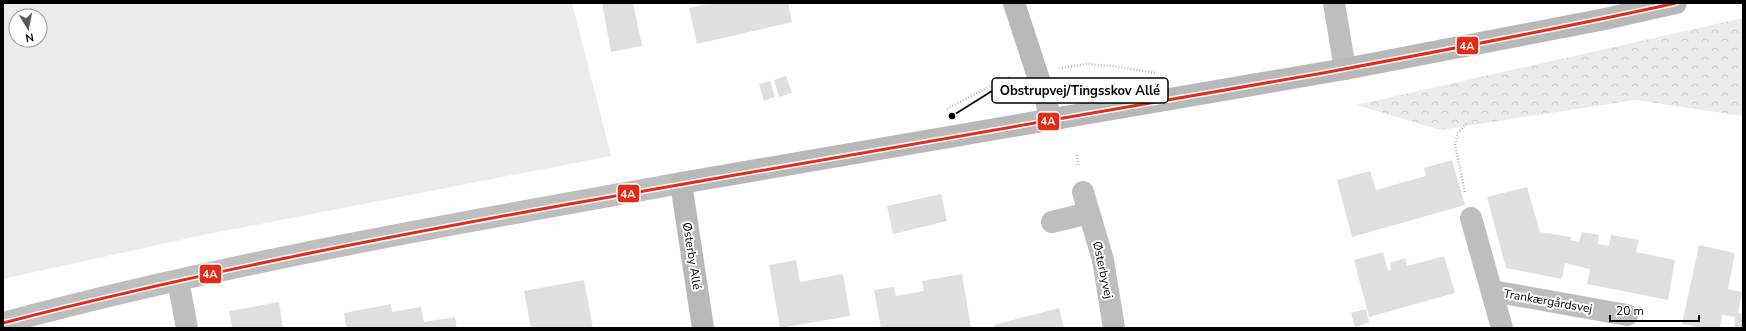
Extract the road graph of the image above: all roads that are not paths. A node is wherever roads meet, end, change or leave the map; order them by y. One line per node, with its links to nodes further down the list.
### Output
1 (1014, 3): 5 (street)
2 (1334, 3): 4 (street)
3 (1676, 3): 4 (street)
4 (1345, 69): 5 (street)
5 (1050, 121): 6 (street)
6 (681, 183): 9 (street); 14 (street, Østerby Allé)
7 (1471, 218): 10 (street, Trankærgårdsvej)
8 (1052, 222): 15 (street, Østerbyvej)
9 (178, 280): 12 (street); 13 (street)
10 (1492, 291): 11 (street, Trankærgårdsvej); 16 (street, Trankærgårdsvej)
11 (1627, 315)
12 (3, 323)
13 (187, 328)
14 (703, 328)
15 (1114, 328)
16 (1502, 328)

